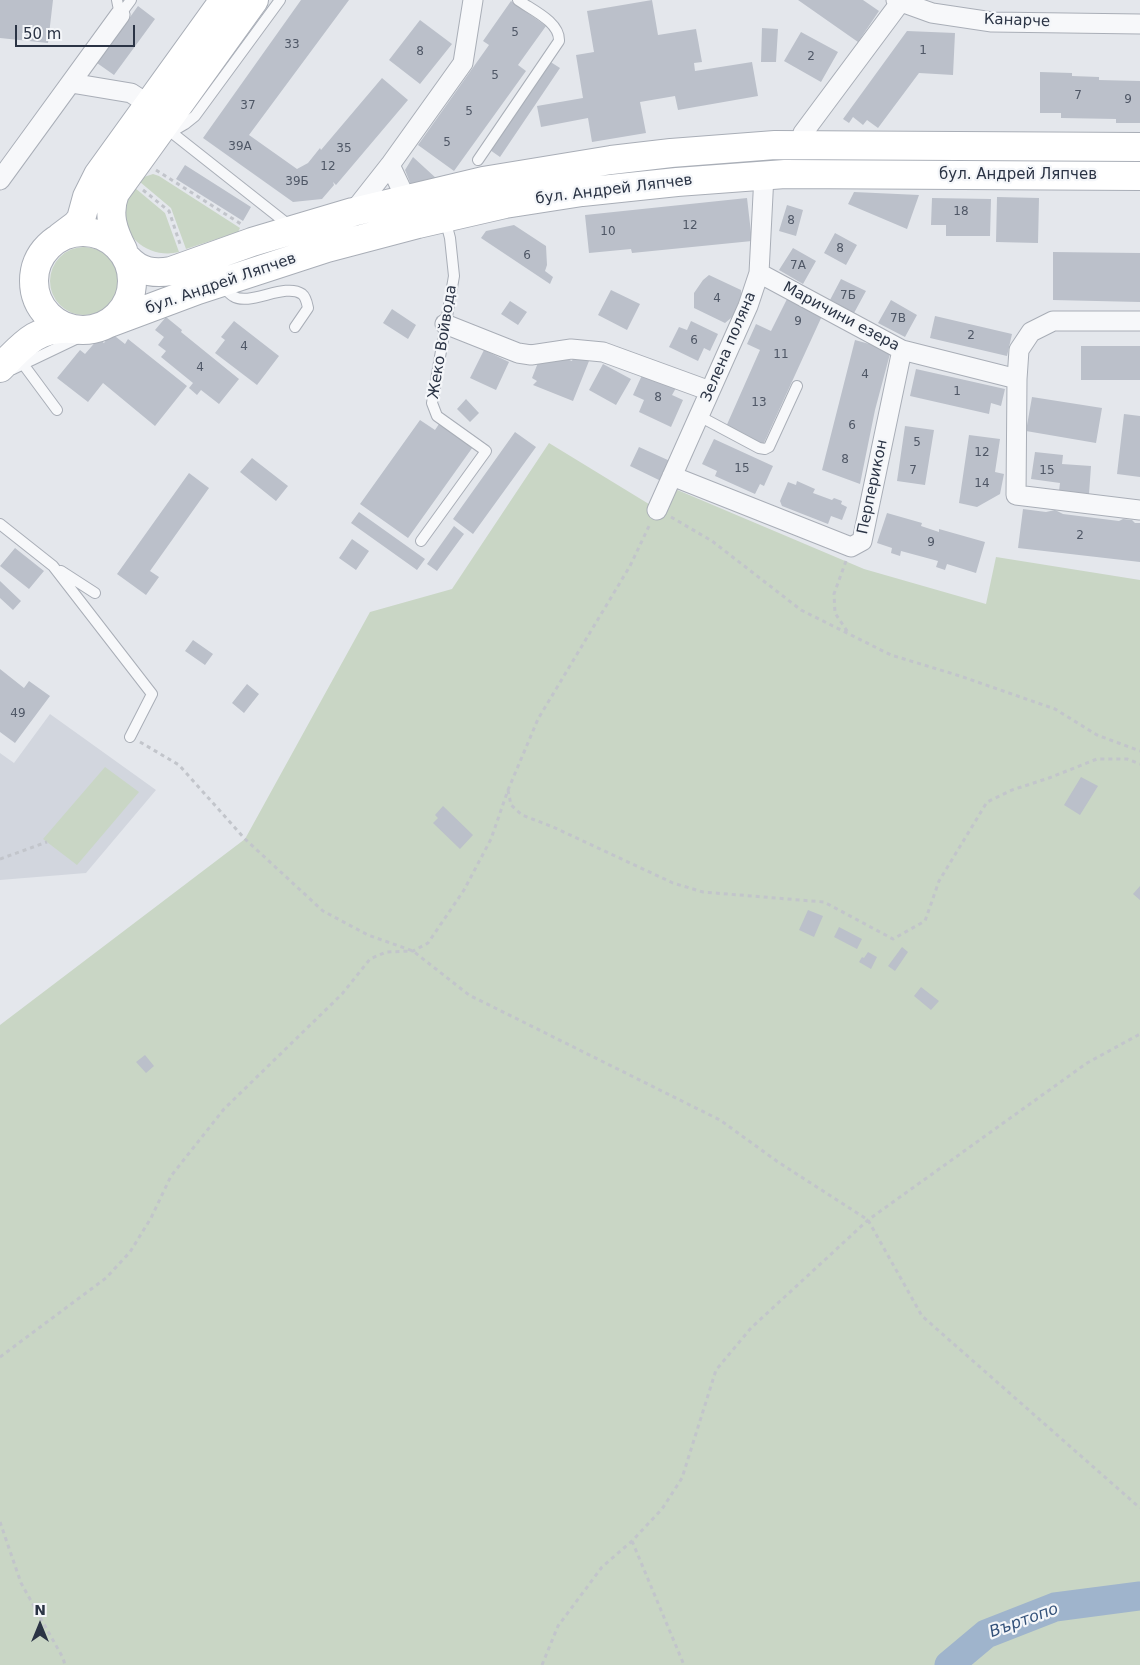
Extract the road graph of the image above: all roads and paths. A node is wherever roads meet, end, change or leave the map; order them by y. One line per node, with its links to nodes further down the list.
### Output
1 (224, 0): 10 (main road)
2 (254, 0): 14 (main road)
3 (280, 0): 11 (lane)
4 (473, 0): 16 (street)
5 (518, 0): 15 (lane)
6 (899, 1): 8 (street, Канарче); 12 (street)
7 (123, 5): 9 (street)
8 (1140, 24)
9 (71, 83): 10 (street); 19 (street)
10 (148, 104): 26 (main road)
11 (171, 132): 14 (lane); 25 (lane)
12 (800, 145): 13 (main road, бул. Андрей Ляпчев); 21 (main road, бул. Андрей Ляпчев)
13 (1140, 148)
14 (151, 160): 24 (path); 27 (main road)
15 (478, 160)
16 (390, 165): 21 (street); 22 (street)
17 (764, 175): 18 (main road, бул. Андрей Ляпчев); 23 (main road, бул. Андрей Ляпчев); 29 (street, Зелена поляна)
18 (1140, 176)
19 (0, 180)
20 (142, 188): 28 (path)
21 (406, 199): 22 (main road, бул. Андрей Ляпчев)
22 (353, 212): 25 (main road, бул. Андрей Ляпчев)
23 (445, 218): 30 (main road, бул. Андрей Ляпчев); 33 (lane, Жеко Войвода)
24 (244, 226)
25 (295, 229): 27 (main road, бул. Андрей Ляпчев)
26 (60, 237): 27 (main road); 31 (main road)
27 (125, 255): 35 (main road)
28 (184, 255)
29 (759, 273): 36 (street, Маричини езера); 41 (street, Зелена поляна)
30 (219, 282): 34 (lane); 35 (main road, бул. Андрей Ляпчев)
31 (35, 292): 35 (main road); 37 (main road)
32 (1140, 321): 39 (street)
33 (445, 324): 41 (street); 48 (lane, Жеко Войвода)
34 (295, 326)
35 (90, 327): 37 (main road, бул. Андрей Ляпчев)
36 (902, 350): 39 (street, Маричини езера); 49 (street, Перперикон)
37 (8, 366): 38 (lane); 42 (lane)
38 (0, 379)
39 (1017, 380): 46 (street)
40 (797, 386): 43 (lane)
41 (710, 391): 43 (street, Зелена поляна)
42 (57, 410)
43 (699, 416): 44 (street, Зелена поляна)
44 (672, 476): 45 (street, Зелена поляна); 49 (street, Перперикон)
45 (657, 510): 52 (path); 56 (path)
46 (1140, 510)
47 (0, 524): 50 (lane)
48 (422, 541)
49 (851, 546): 52 (path)
50 (54, 566): 51 (lane); 53 (lane)
51 (95, 593)
52 (850, 634): 54 (path)
53 (130, 737): 59 (path)
54 (1140, 751)
55 (1140, 764): 56 (path)
56 (508, 790): 59 (path)
57 (47, 842): 58 (path)
58 (0, 858)
59 (413, 951): 61 (path); 62 (path)
60 (1140, 1034): 61 (path)
61 (868, 1220): 63 (path); 65 (path)
62 (0, 1357)
63 (1140, 1508)
64 (0, 1522): 66 (path)
65 (632, 1541): 67 (path); 68 (path)
66 (65, 1665)
67 (542, 1665)
68 (684, 1665)

